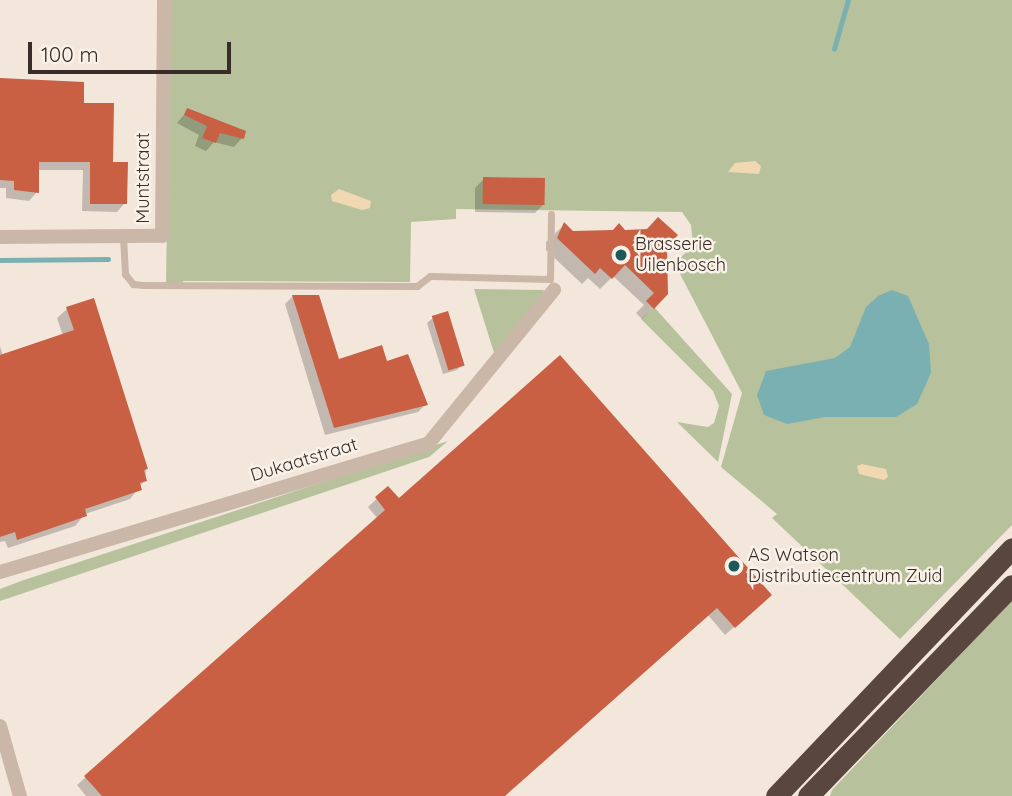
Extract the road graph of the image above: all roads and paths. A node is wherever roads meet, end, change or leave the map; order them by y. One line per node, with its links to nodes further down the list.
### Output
1 (164, 0): 3 (street, Muntstraat)
2 (551, 214): 3 (lane)
3 (123, 236): 4 (street, Muntstraat)
4 (0, 237)
5 (554, 289): 7 (street, Dukaatstraat)
6 (1012, 548): 11 (highway)
7 (0, 572)
8 (1012, 584): 12 (highway)
9 (0, 726): 10 (street)
10 (20, 796)
11 (776, 796)
12 (808, 796)

